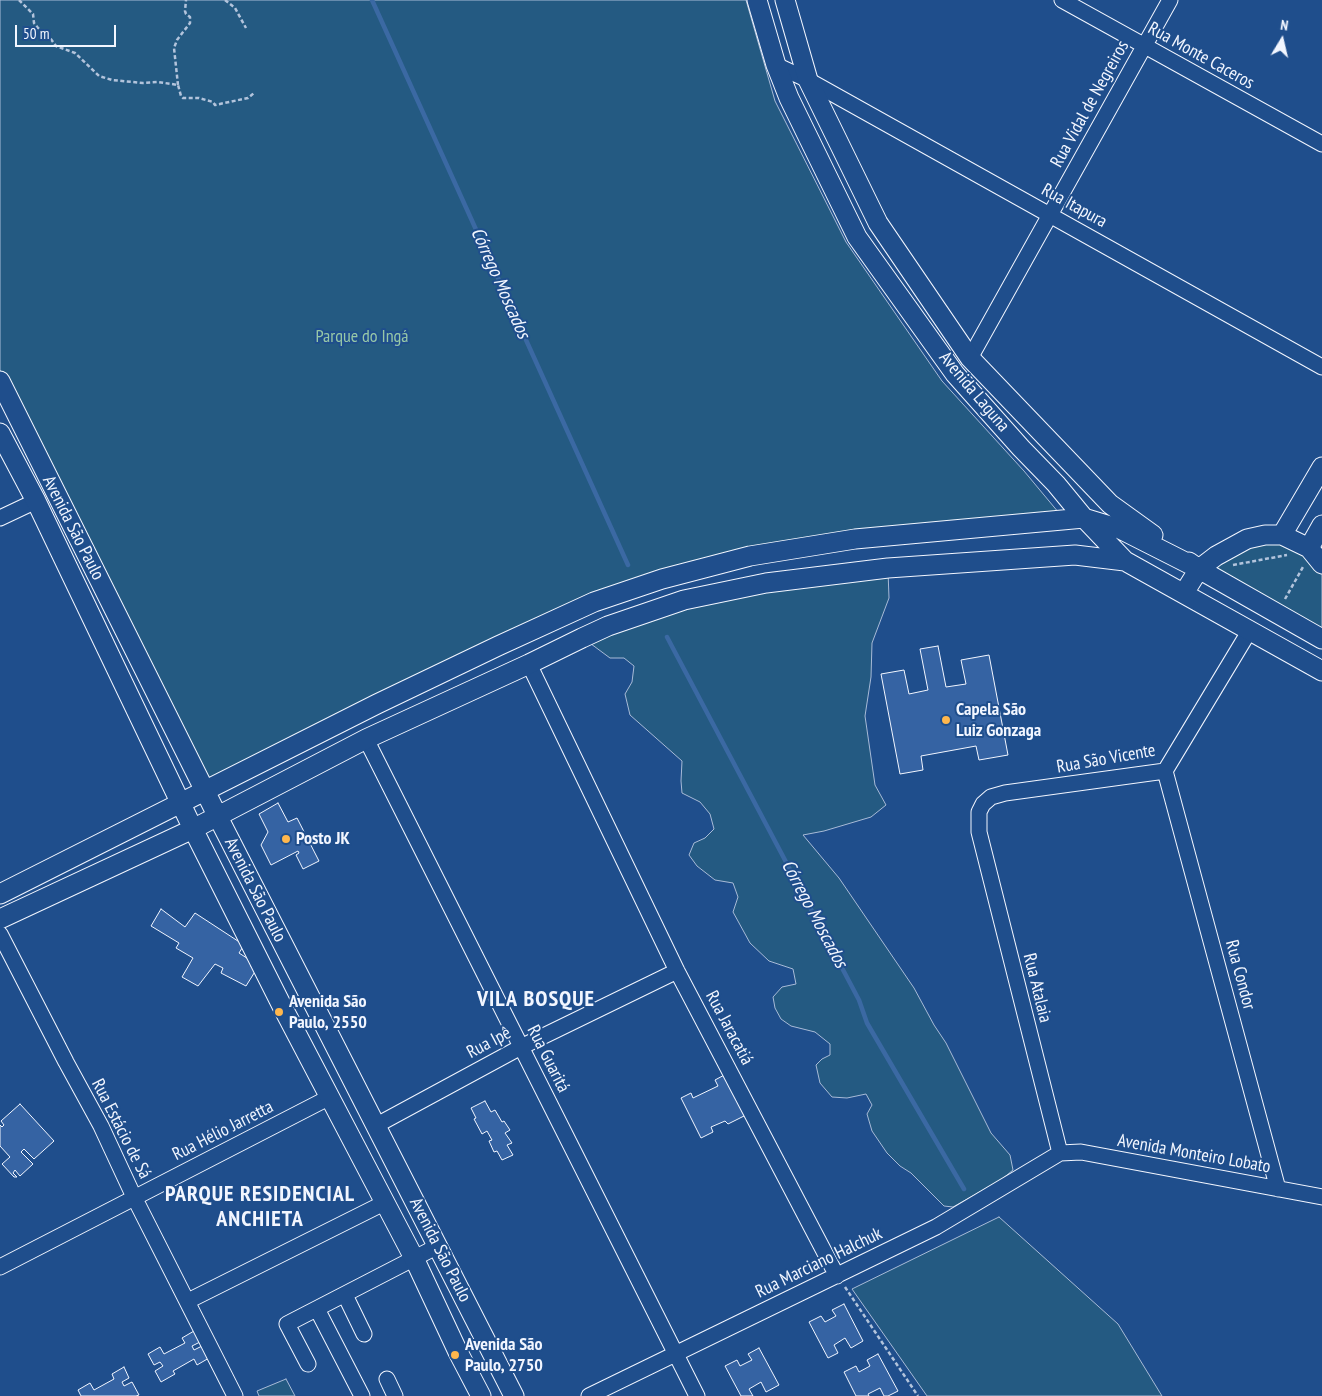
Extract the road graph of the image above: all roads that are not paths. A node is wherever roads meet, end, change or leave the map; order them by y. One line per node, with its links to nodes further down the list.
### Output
1 (757, 0): 6 (main road, Avenida Laguna)
2 (786, 0): 7 (main road, Avenida Laguna)
3 (1062, 0): 5 (street, Rua Monte Caceros)
4 (1170, 0): 5 (street, Rua Vidal de Negreiros)
5 (1144, 46): 8 (street, Rua Monte Caceros); 9 (street, Rua Vidal de Negreiros)
6 (776, 65): 7 (street, Rua Itapura); 17 (main road, Avenida Laguna)
7 (808, 80): 9 (street, Rua Itapura); 10 (main road, Avenida Laguna)
8 (1322, 144)
9 (1050, 214): 10 (street, Rua Vidal de Negreiros); 11 (street, Rua Itapura)
10 (970, 358): 23 (main road, Avenida Laguna)
11 (1322, 367)
12 (1, 385): 31 (main road, Avenida São Paulo)
13 (0, 433): 15 (main road, Avenida São Paulo)
14 (1322, 467): 19 (main road)
15 (36, 501): 16 (street); 32 (main road, Avenida São Paulo)
16 (0, 518)
17 (1084, 518): 21 (main road, Avenida Laguna); 23 (main road); 31 (main road)
18 (1322, 525): 20 (main road)
19 (1282, 535): 20 (main road); 23 (main road)
20 (1309, 548): 22 (main road)
21 (1125, 561): 24 (main road, Avenida Laguna); 27 (main road)
22 (1322, 564)
23 (1199, 569): 24 (main road); 26 (main road, Avenida Laguna)
24 (1184, 593): 25 (main road, Avenida Laguna)
25 (1250, 630): 28 (main road, Avenida Laguna); 30 (street, Rua São Vicente)
26 (1322, 639)
27 (529, 664): 29 (main road); 39 (street, Rua Jaracatiá)
28 (1322, 671)
29 (366, 739): 33 (main road); 40 (street, Rua Guaritá)
30 (1165, 771): 35 (street, Rua São Vicente); 44 (street, Rua Condor)
31 (205, 791): 32 (main road); 33 (main road, Avenida São Paulo)
32 (180, 803): 34 (main road, Avenida São Paulo); 36 (main road)
33 (218, 817): 34 (main road); 42 (main road, Avenida São Paulo)
34 (192, 830): 37 (main road); 41 (main road, Avenida São Paulo)
35 (979, 832): 43 (street, Rua Atalaia)
36 (0, 894)
37 (0, 920)
38 (0, 934): 45 (street, Rua Estácio de Sá)
39 (678, 970): 40 (street, Rua Ipê); 51 (street, Rua Jaracatiá)
40 (521, 1047): 42 (street, Rua Ipê); 56 (street, Rua Guaritá)
41 (330, 1097): 45 (street, Rua Hélio Jarretta); 47 (main road, Avenida São Paulo)
42 (375, 1126): 48 (main road, Avenida São Paulo)
43 (1060, 1153): 44 (street, Avenida Monteiro Lobato); 51 (street, Rua Marciano Halchuk)
44 (1278, 1189): 46 (street, Avenida Monteiro Lobato)
45 (134, 1197): 50 (street, Rua Hélio Jarretta); 53 (street, Rua Estácio de Sá)
46 (1322, 1197)
47 (384, 1203): 49 (main road, Avenida São Paulo); 53 (street)
48 (438, 1246): 49 (street); 63 (main road, Avenida São Paulo)
49 (414, 1258): 52 (street); 62 (main road, Avenida São Paulo)
50 (0, 1267)
51 (837, 1276): 56 (street, Rua Marciano Halchuk)
52 (345, 1295): 54 (street); 55 (street)
53 (188, 1302): 59 (street, Rua Estácio de Sá)
54 (317, 1309): 57 (street); 60 (street)
55 (364, 1334)
56 (676, 1353): 64 (street, Rua Marciano Halchuk); 65 (street, Rua Guaritá)
57 (308, 1364)
58 (387, 1378): 61 (street)
59 (234, 1396)
60 (362, 1396)
61 (395, 1396)
62 (481, 1396)
63 (514, 1396)
64 (589, 1396)
65 (697, 1396)

